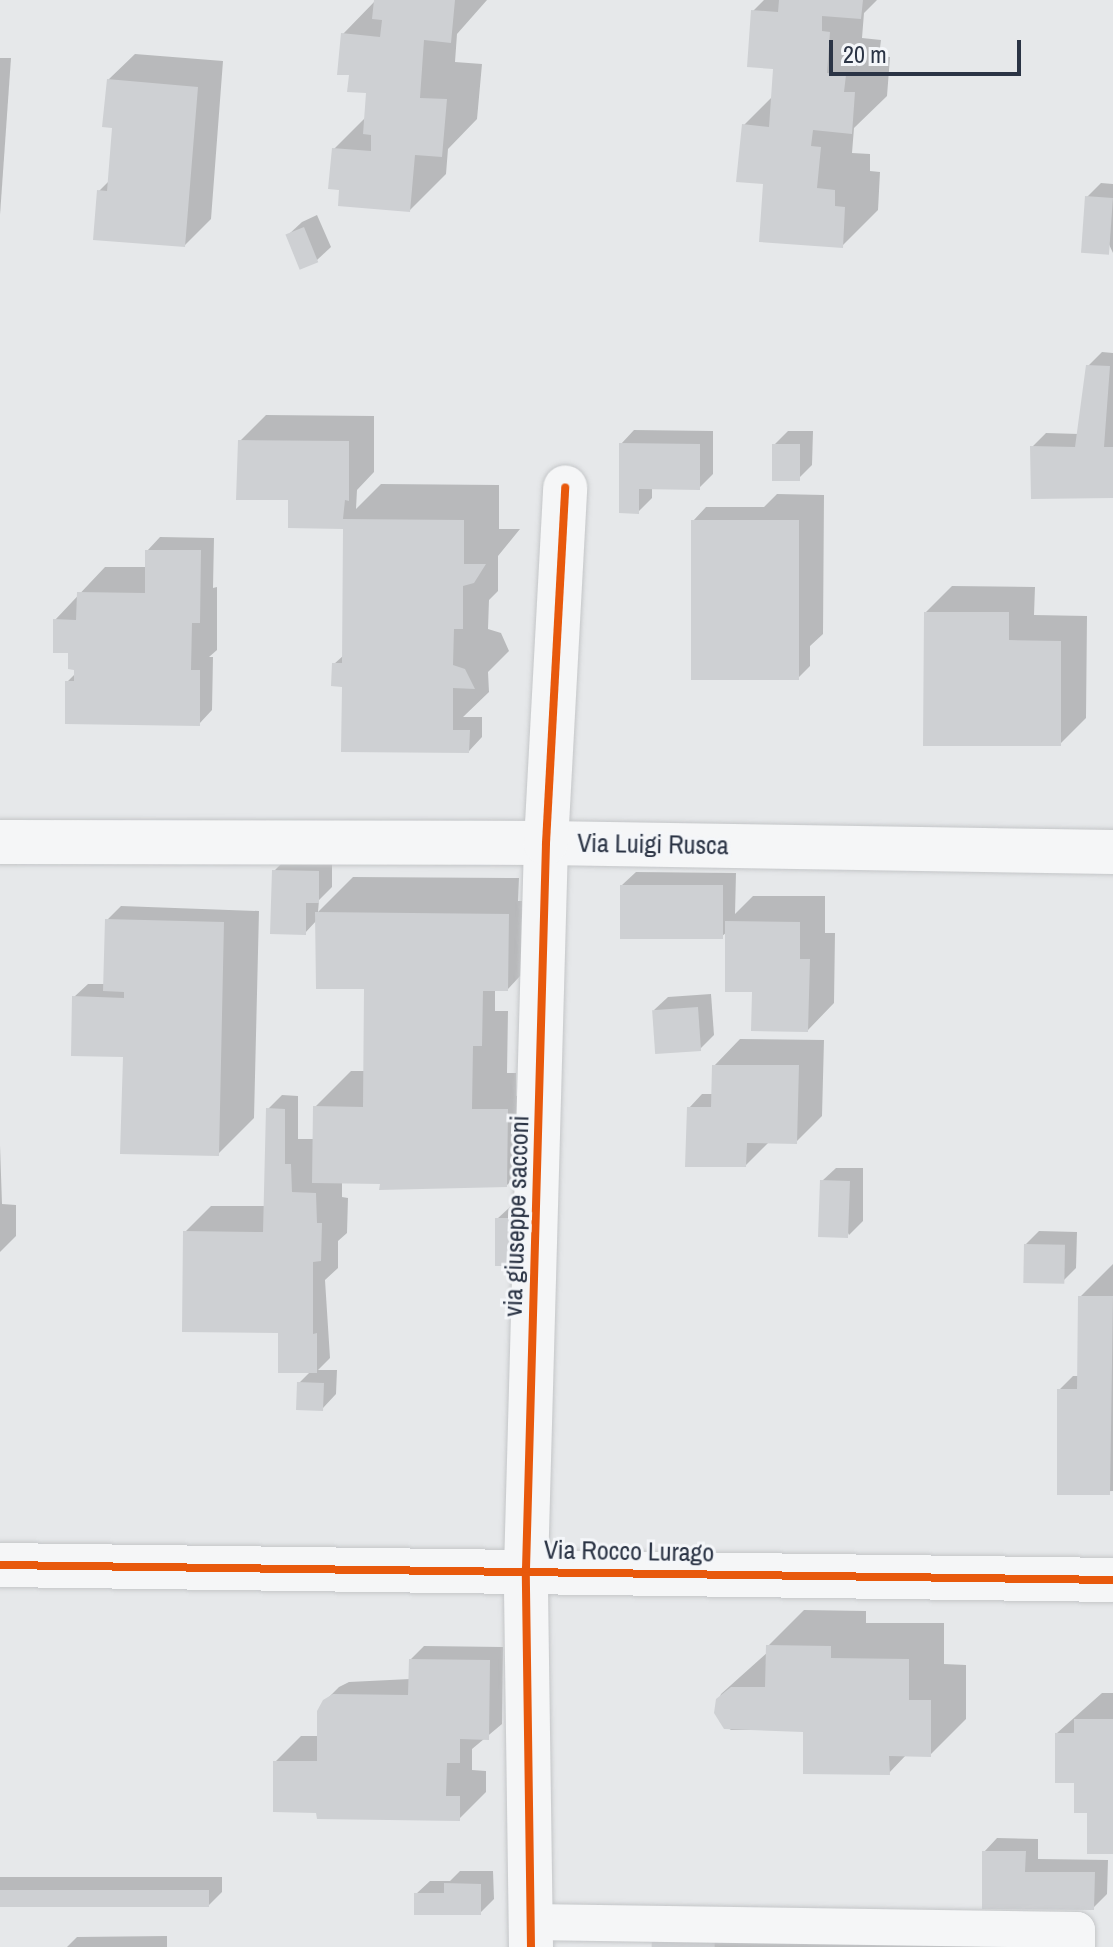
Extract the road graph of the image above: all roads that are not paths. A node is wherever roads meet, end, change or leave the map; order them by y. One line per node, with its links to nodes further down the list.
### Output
1 (565, 488): 3 (street, via giuseppe sacconi)
2 (0, 842): 3 (street, Via Luigi Rusca)
3 (546, 843): 4 (street, Via Luigi Rusca); 6 (street, via giuseppe sacconi)
4 (1113, 852)
5 (0, 1565): 6 (street, Via Rocco Lurago)
6 (526, 1569): 7 (street, Via Rocco Lurago); 8 (street, via giuseppe sacconi)
7 (1113, 1580)
8 (531, 1935): 9 (lane)
9 (1077, 1947)

